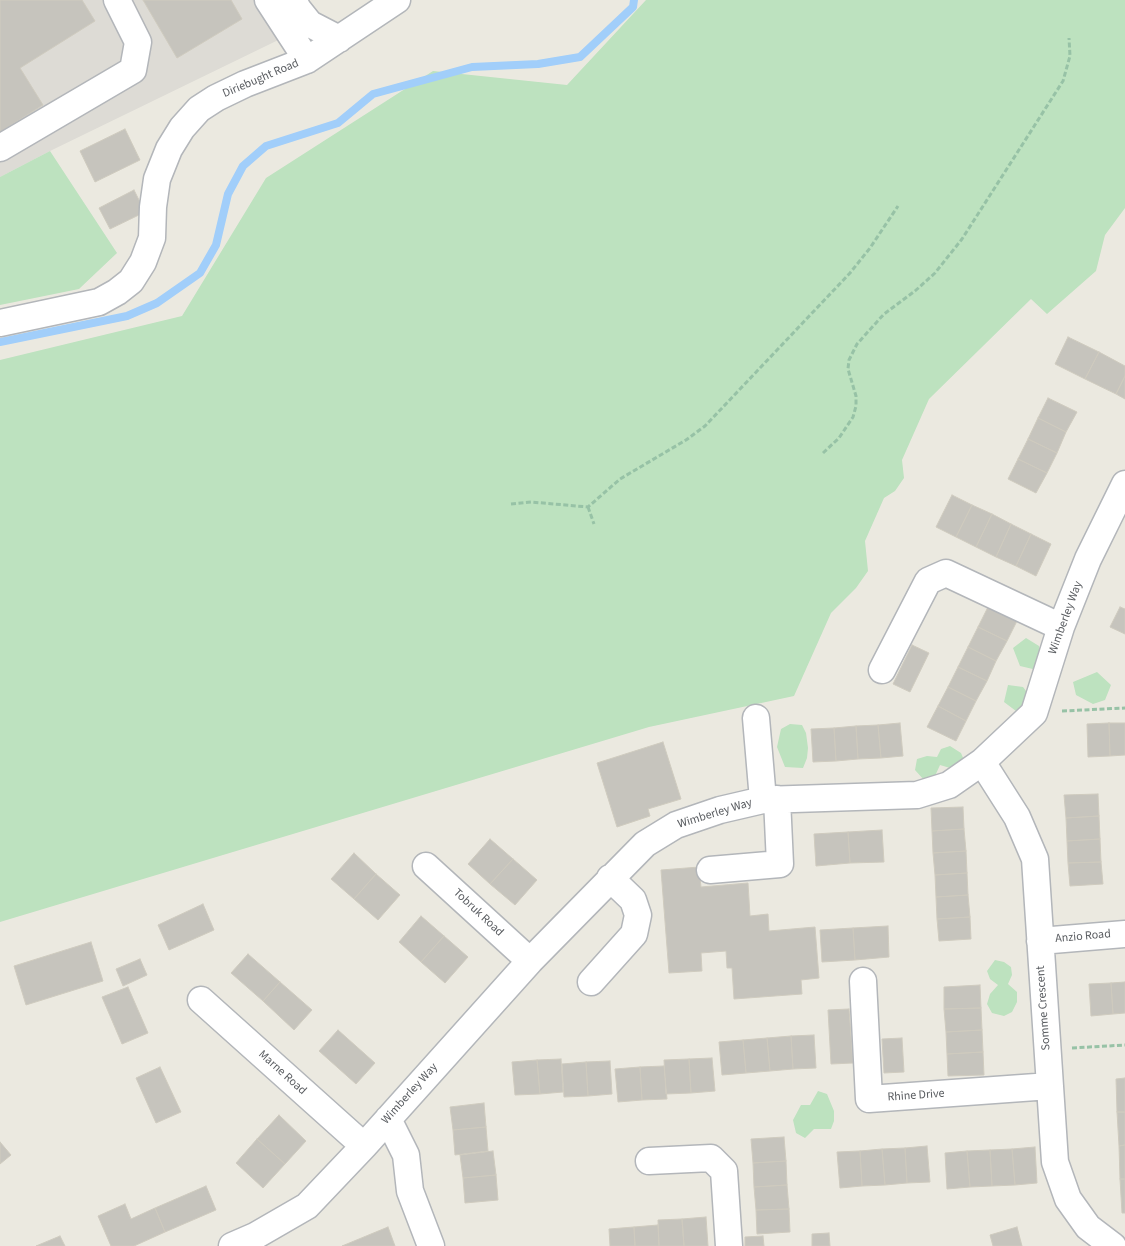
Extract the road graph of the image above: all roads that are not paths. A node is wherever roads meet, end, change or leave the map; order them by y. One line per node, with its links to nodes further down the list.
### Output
1 (117, 0): 7 (street)
2 (268, 0): 6 (street)
3 (293, 0): 5 (street)
4 (397, 0): 5 (street, Diriebught Road)
5 (339, 39): 6 (street, Diriebught Road)
6 (307, 60): 8 (street, Diriebught Road)
7 (0, 148)
8 (0, 323)
9 (1124, 488): 10 (street, Wimberley Way)
10 (1060, 627): 11 (street); 13 (street, Wimberley Way)
11 (882, 670)
12 (756, 718): 14 (street)
13 (982, 762): 14 (street, Wimberley Way); 19 (street, Somme Crescent)
14 (770, 799): 16 (street); 17 (street, Wimberley Way)
15 (426, 866): 20 (street, Tobruk Road)
16 (710, 870)
17 (610, 878): 20 (street, Wimberley Way); 22 (street)
18 (1125, 934): 19 (street, Anzio Road)
19 (1040, 940): 24 (street, Somme Crescent)
20 (530, 961): 25 (street, Wimberley Way)
21 (863, 981): 24 (street, Rhine Drive)
22 (591, 982)
23 (201, 1000): 26 (street, Marne Road)
24 (1050, 1086): 31 (street, Somme Crescent)
25 (388, 1119): 26 (street, Wimberley Way); 29 (street)
26 (364, 1146): 28 (street, Wimberley Way)
27 (649, 1162): 30 (street)
28 (232, 1246)
29 (431, 1246)
30 (729, 1246)
31 (1113, 1246)

